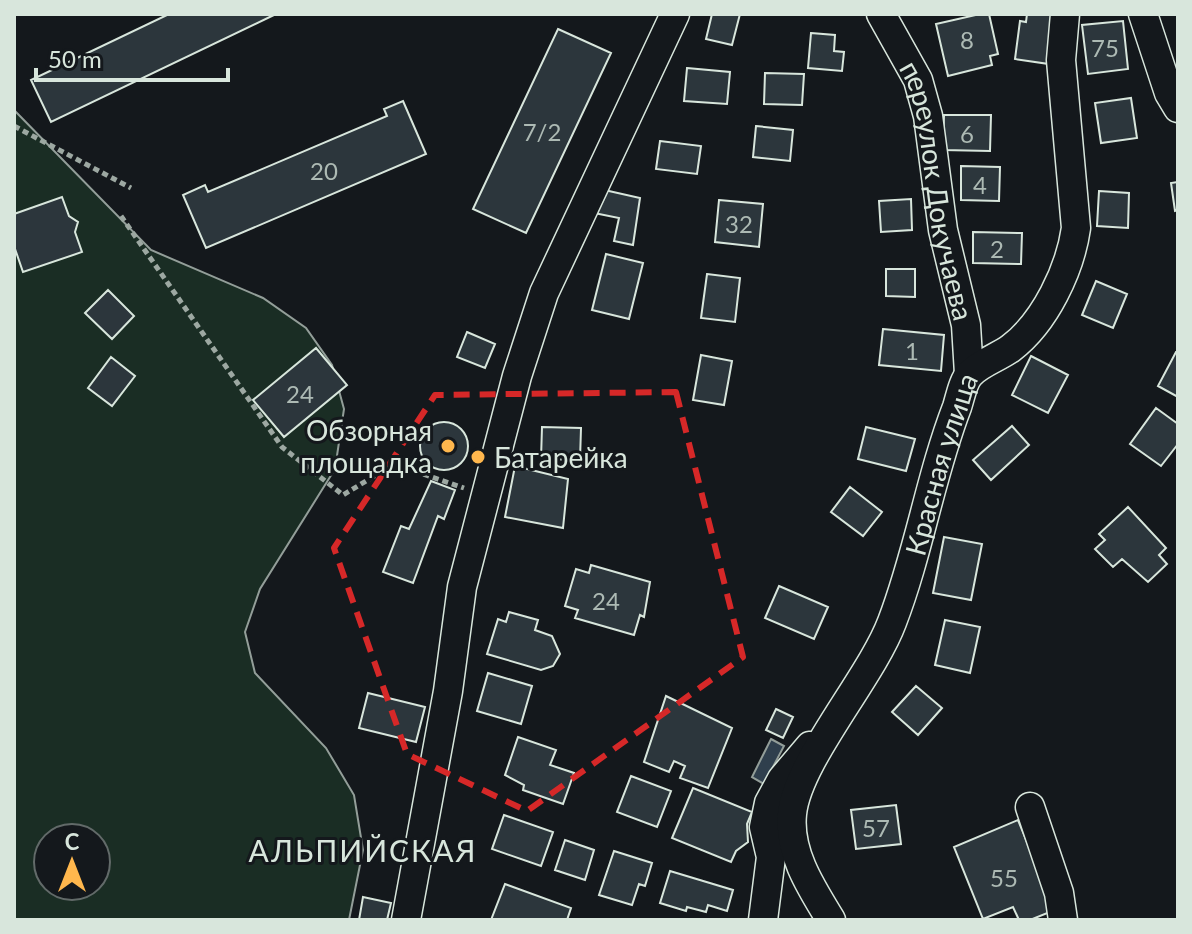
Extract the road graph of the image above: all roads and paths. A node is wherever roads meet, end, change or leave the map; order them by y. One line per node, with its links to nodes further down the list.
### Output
1 (675, 14): 10 (street)
2 (881, 14): 9 (street, переулок Докучаева)
3 (1065, 14): 9 (street, Красная улица)
4 (1143, 14): 5 (street)
5 (1178, 108)
6 (14, 126): 7 (path)
7 (131, 188)
8 (121, 216): 10 (path)
9 (969, 374): 11 (street, Красная улица)
10 (484, 494): 13 (street)
11 (854, 694): 14 (street); 15 (street, Красная улица)
12 (1030, 807): 16 (street)
13 (406, 920)
14 (763, 920)
15 (831, 920)
16 (1063, 920)

